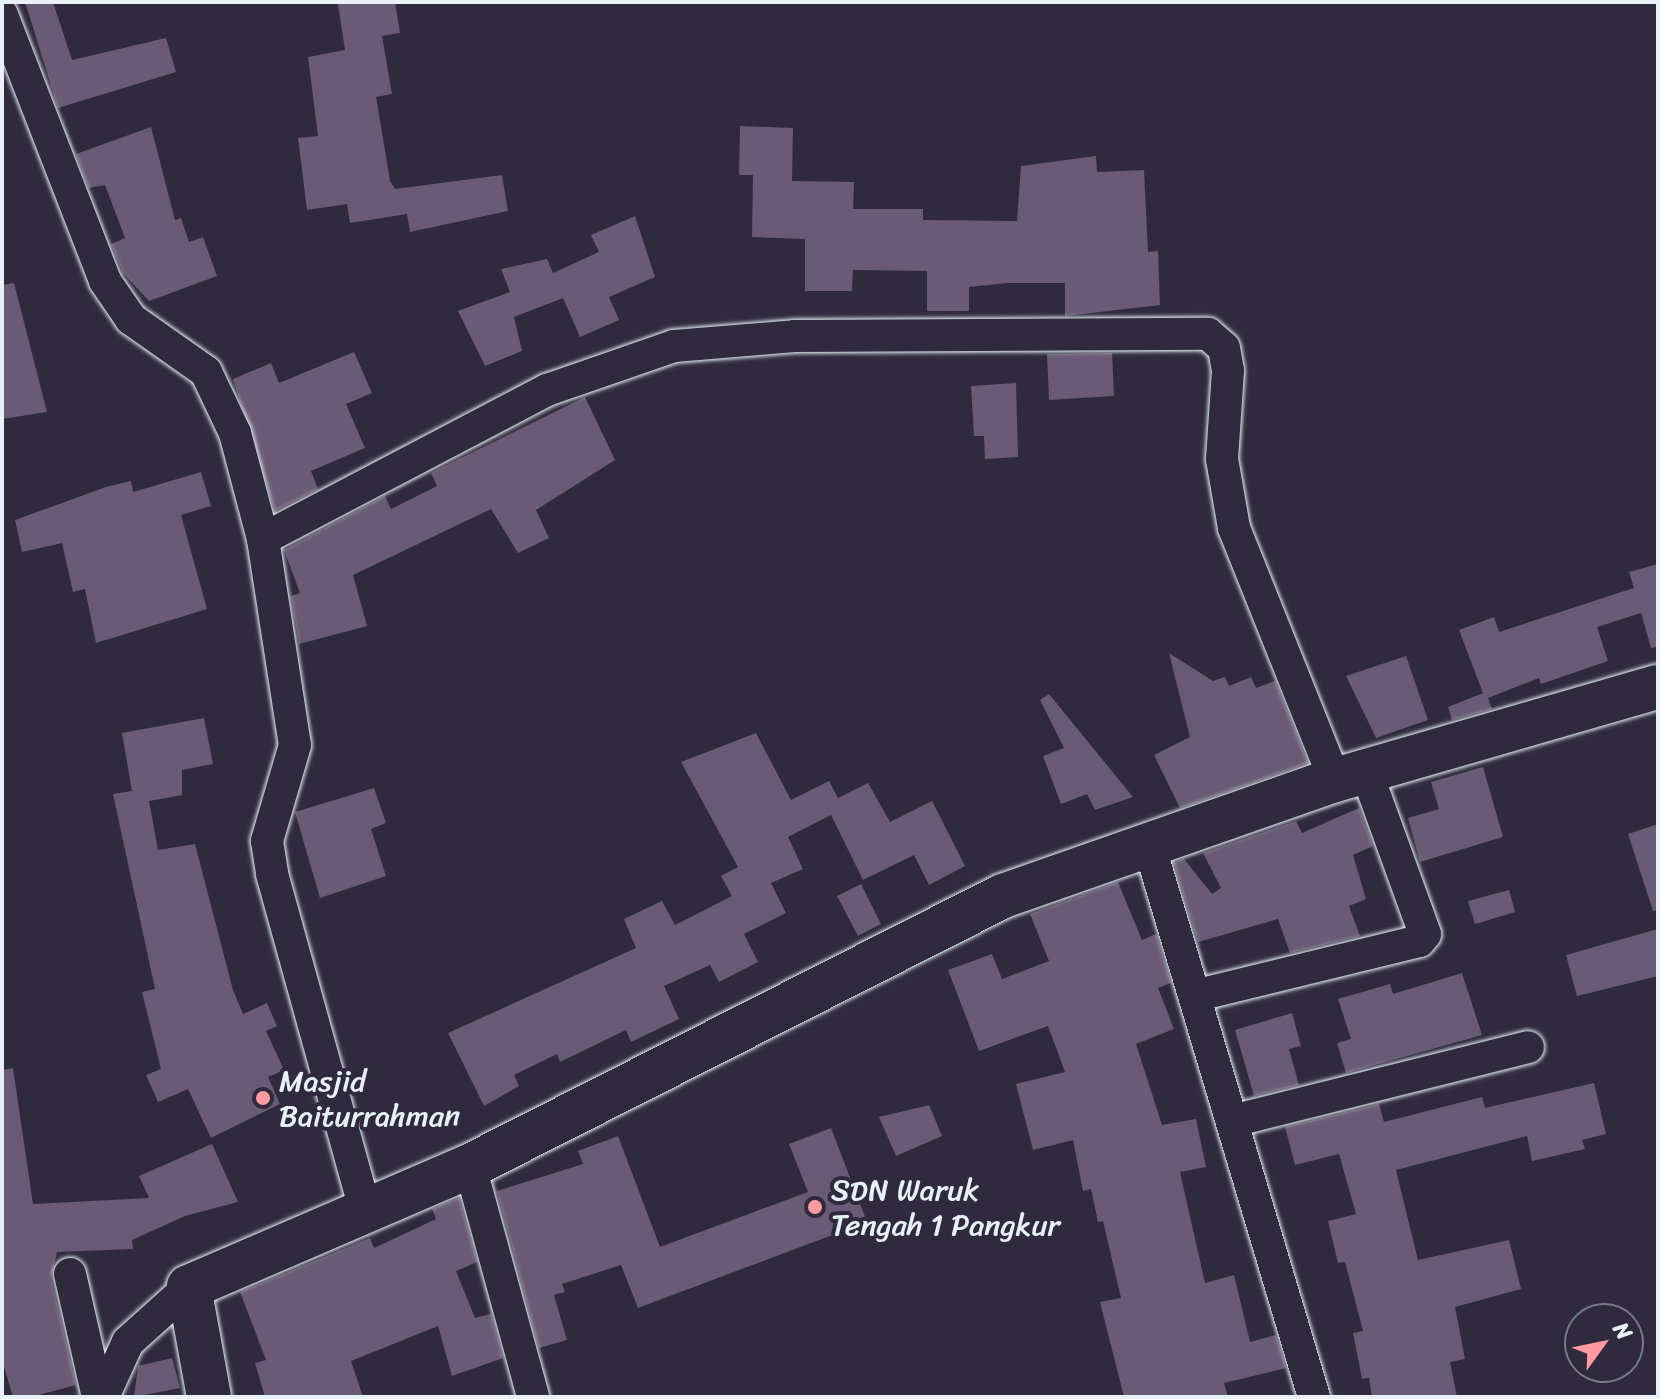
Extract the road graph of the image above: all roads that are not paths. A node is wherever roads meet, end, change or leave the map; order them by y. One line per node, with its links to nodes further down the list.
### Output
1 (2, 15): 2 (street)
2 (263, 539): 4 (street); 10 (street)
3 (1658, 687): 4 (street)
4 (1351, 776): 5 (street); 6 (street)
5 (1150, 848): 6 (street); 9 (street)
6 (1198, 995): 8 (street)
7 (1528, 1047): 8 (street)
8 (1232, 1121): 16 (street)
9 (470, 1166): 10 (street); 15 (street)
10 (365, 1209): 12 (street)
11 (70, 1274): 13 (street)
12 (189, 1287): 13 (street); 14 (street)
13 (100, 1397)
14 (209, 1397)
15 (533, 1397)
16 (1314, 1397)

